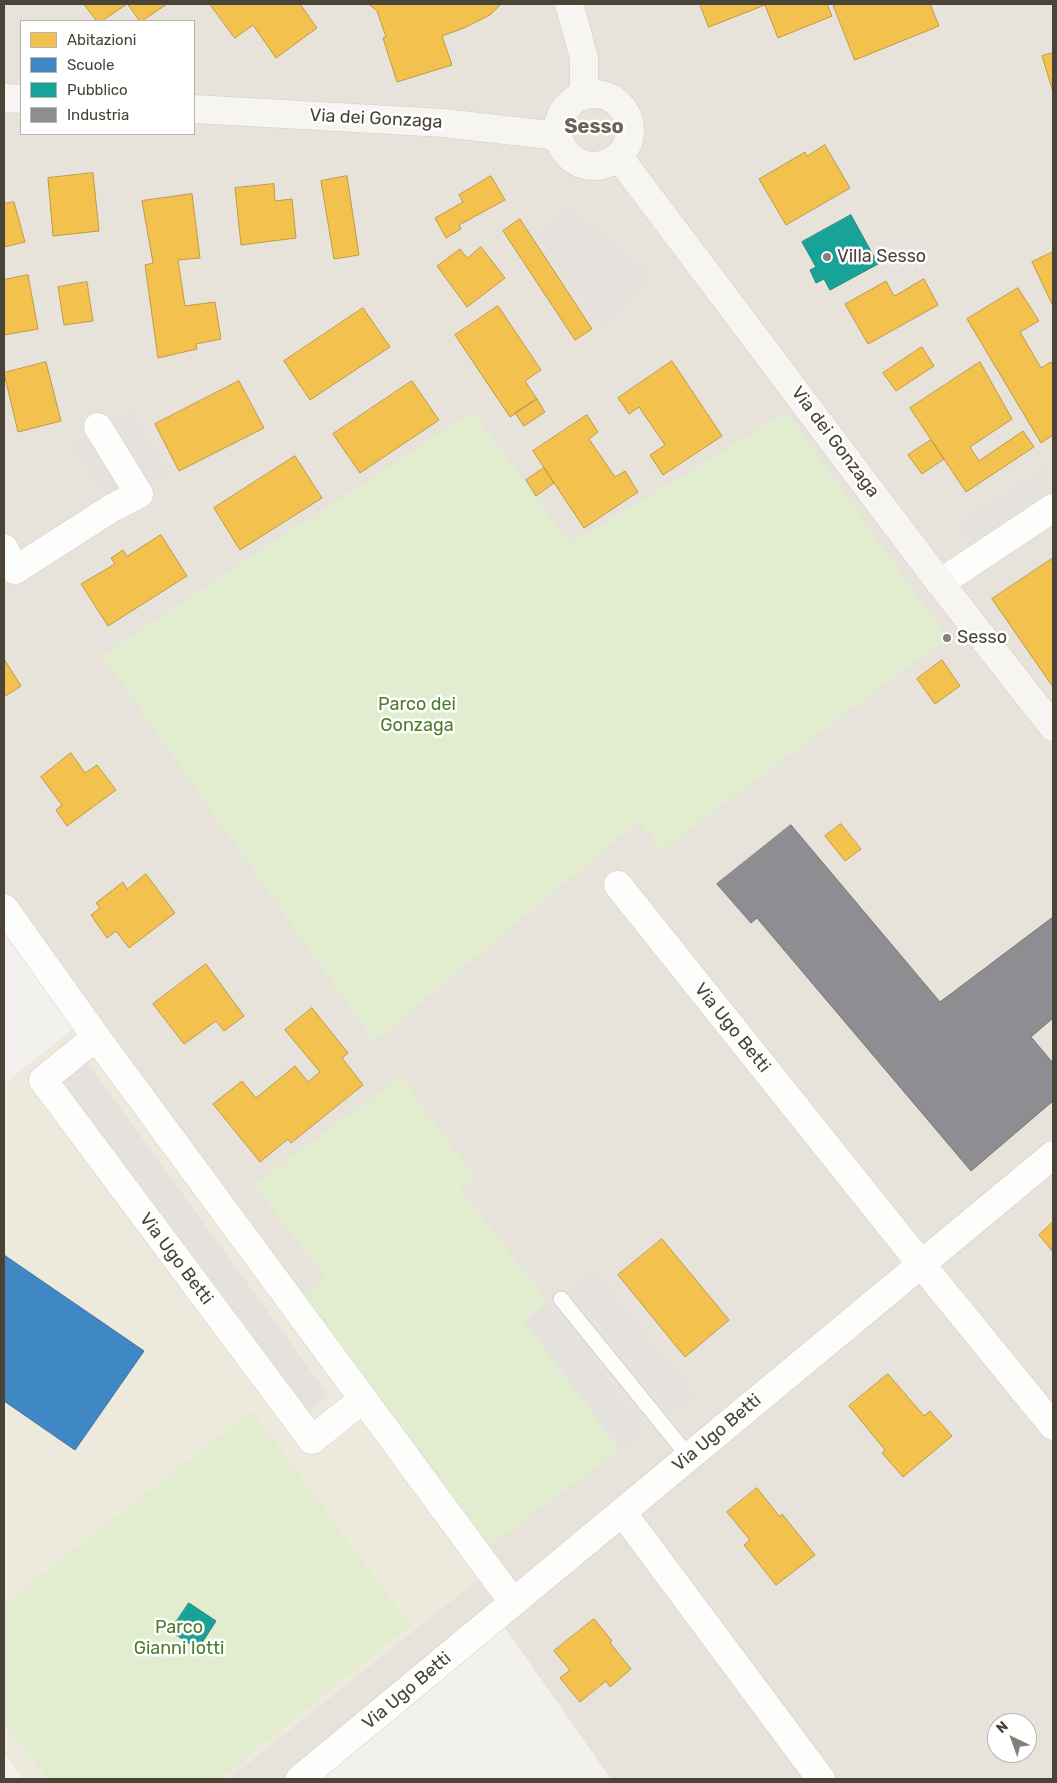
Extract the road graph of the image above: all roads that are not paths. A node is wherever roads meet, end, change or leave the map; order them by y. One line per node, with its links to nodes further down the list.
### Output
1 (569, 4): 2 (main road)
2 (584, 95): 6 (main road); 7 (main road)
3 (4, 98): 4 (main road)
4 (20, 99)
5 (195, 109): 6 (main road, Via dei Gonzaga)
6 (558, 136): 7 (main road)
7 (618, 156): 11 (main road, Via dei Gonzaga)
8 (98, 427): 10 (street)
9 (1053, 508): 11 (street)
10 (4, 548)
11 (940, 583): 12 (main road, Via dei Gonzaga)
12 (1053, 727)
13 (618, 885): 17 (street, Via Ugo Betti)
14 (4, 908): 15 (street)
15 (96, 1037): 19 (street); 19 (street, Via Ugo Betti)
16 (1053, 1155): 17 (street, Via Ugo Betti)
17 (921, 1264): 20 (street, Via Ugo Betti); 21 (street, Via Ugo Betti)
18 (561, 1298): 21 (lane)
19 (363, 1400): 23 (street)
20 (1053, 1426)
21 (689, 1457): 22 (street, Via Ugo Betti)
22 (622, 1512): 23 (street, Via Ugo Betti); 25 (street)
23 (513, 1602): 24 (street, Via Ugo Betti)
24 (300, 1779)
25 (821, 1779)

